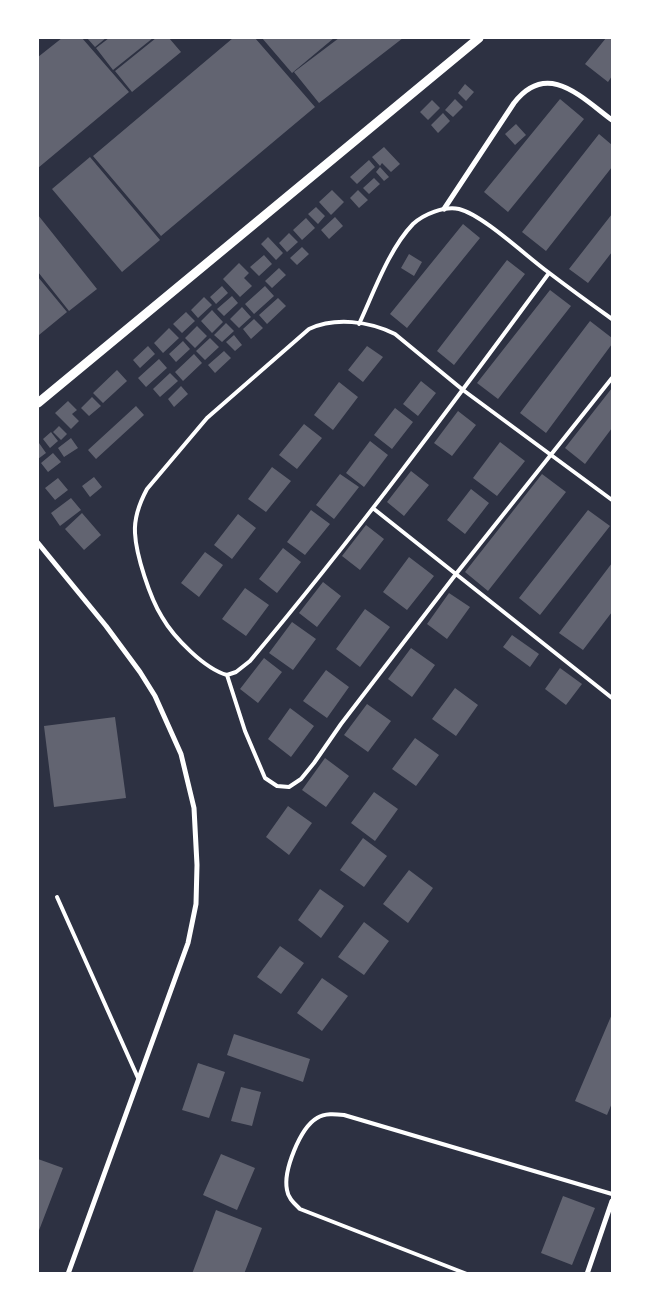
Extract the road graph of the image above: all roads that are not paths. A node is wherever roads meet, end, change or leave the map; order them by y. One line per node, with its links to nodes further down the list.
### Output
1 (479, 38): 9 (street)
2 (612, 120): 3 (street)
3 (444, 210): 4 (lane); 6 (lane)
4 (549, 273): 5 (lane); 8 (lane)
5 (612, 319)
6 (359, 324): 8 (lane); 15 (lane)
7 (612, 378): 10 (lane)
8 (464, 390): 10 (lane); 12 (lane)
9 (38, 403)
10 (552, 455): 11 (lane); 14 (lane)
11 (612, 500)
12 (374, 509): 14 (lane); 15 (lane)
13 (38, 543): 18 (street)
14 (456, 574): 15 (lane); 16 (lane)
15 (227, 675)
16 (612, 698)
17 (57, 897): 18 (lane)
18 (138, 1078): 21 (street)
19 (612, 1194): 22 (lane)
20 (612, 1202): 23 (street)
21 (68, 1274)
22 (467, 1274)
23 (587, 1274)

